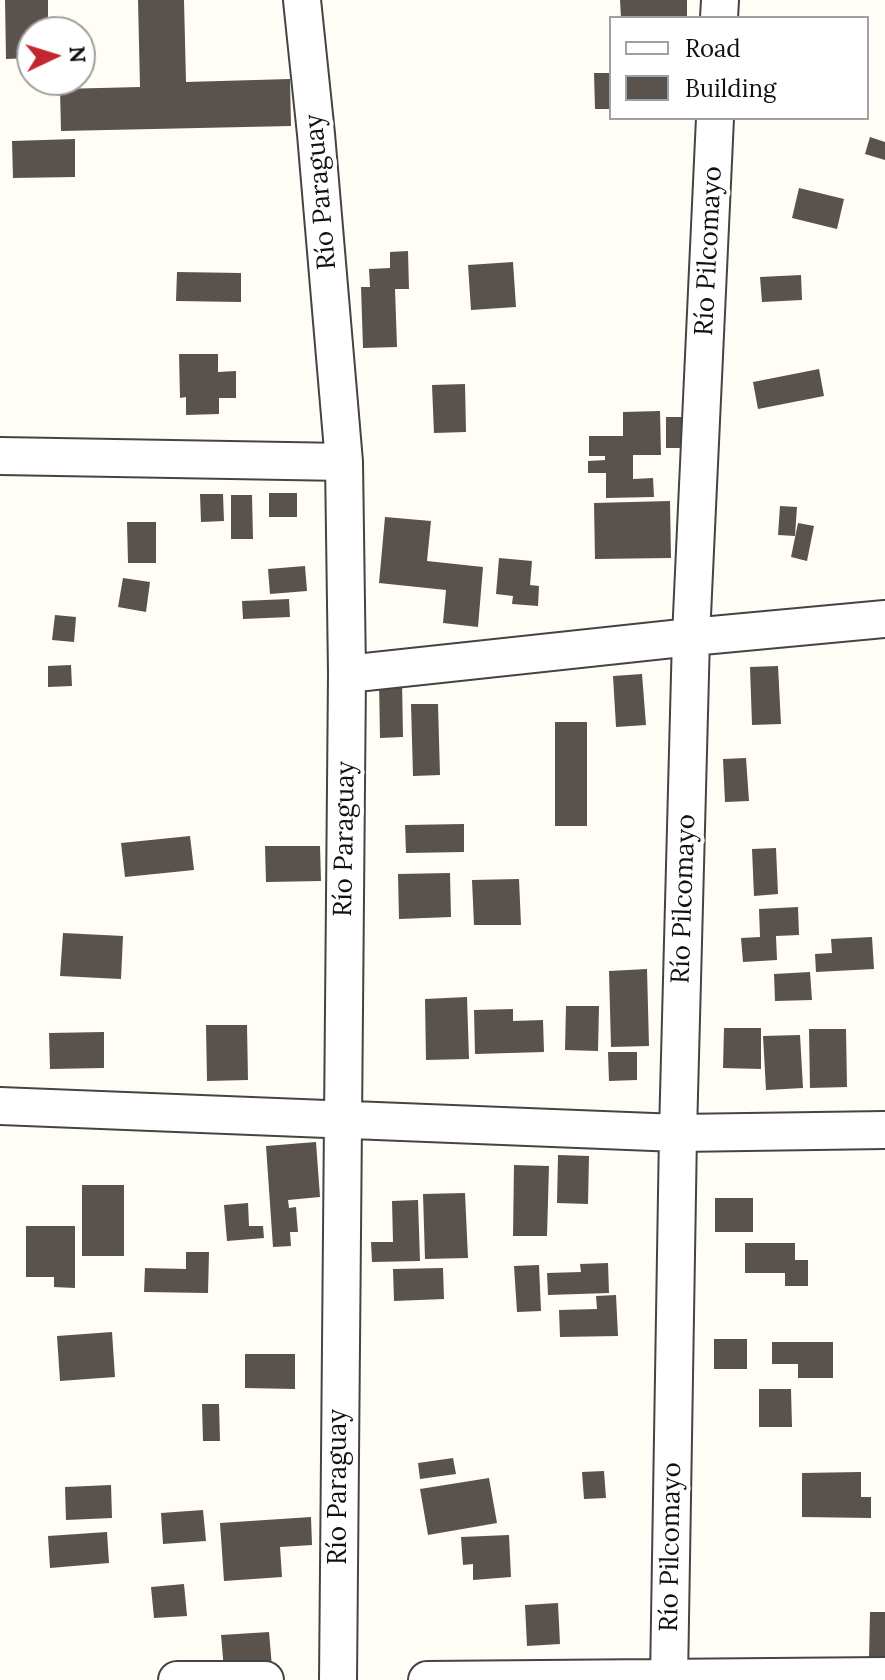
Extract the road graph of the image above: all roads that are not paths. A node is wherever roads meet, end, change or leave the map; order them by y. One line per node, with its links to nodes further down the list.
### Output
1 (302, 0): 4 (street, Río Paraguay)
2 (715, 120): 6 (street, Río Pilcomayo)
3 (0, 456): 4 (street)
4 (344, 462): 7 (street, Río Paraguay)
5 (885, 619): 6 (street)
6 (691, 637): 7 (street); 11 (street, Río Pilcomayo)
7 (347, 674): 9 (street, Río Paraguay)
8 (0, 1106): 9 (street)
9 (341, 1121): 11 (street); 16 (street, Río Paraguay)
10 (885, 1130): 11 (street)
11 (678, 1133): 13 (street, Río Pilcomayo)
12 (885, 1676): 13 (street)
13 (669, 1679): 17 (street)
14 (177, 1680): 15 (street)
15 (265, 1680)
16 (338, 1680)
17 (427, 1680)

